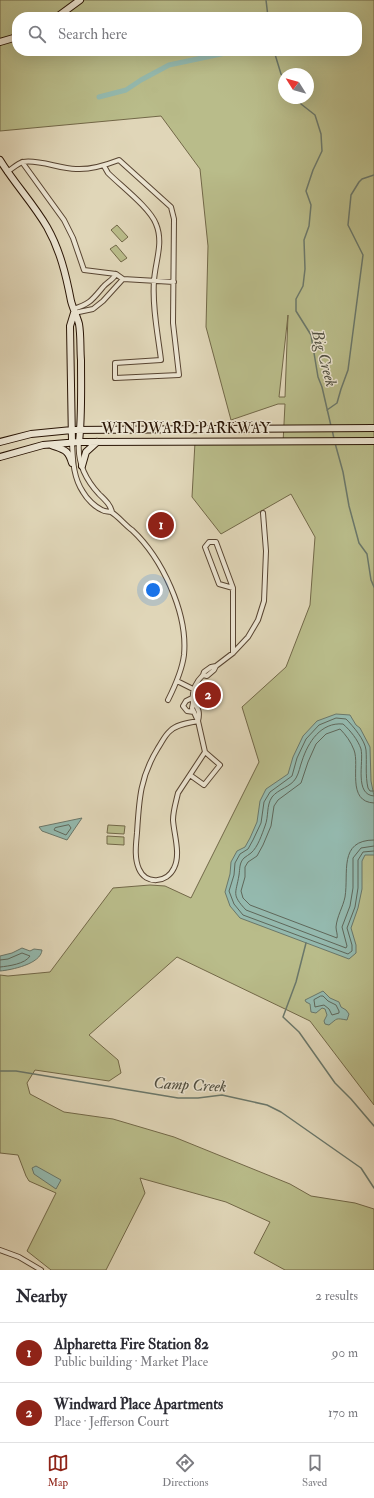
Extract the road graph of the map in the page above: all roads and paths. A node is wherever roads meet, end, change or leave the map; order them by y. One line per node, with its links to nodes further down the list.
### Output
1 (80, 0): 2 (main road)
2 (64, 12)
3 (12, 38): 4 (main road)
4 (0, 42)
5 (0, 160): 8 (main road)
6 (22, 162): 7 (street); 8 (street); 9 (street)
7 (104, 166): 11 (street); 12 (street)
8 (7, 172): 15 (main road)
9 (116, 274): 10 (street); 13 (street)
10 (123, 279): 11 (street); 14 (street)
11 (154, 280): 12 (street); 12 (street)
12 (174, 282)
13 (87, 305): 14 (street); 15 (street)
14 (93, 310): 15 (street)
15 (74, 311): 16 (main road); 17 (main road)
16 (80, 354): 17 (main road); 20 (main road)
17 (70, 355): 19 (main road)
18 (374, 428): 20 (main road, WINDWARD PARKWAY)
19 (72, 430): 20 (main road, WINDWARD PARKWAY); 22 (main road, WINDWARD PARKWAY); 23 (main road)
20 (80, 430): 24 (main road)
21 (374, 441): 25 (main road, WINDWARD PARKWAY)
22 (0, 442)
23 (72, 442): 24 (main road, WINDWARD PARKWAY); 26 (main road, WINDWARD PARKWAY); 28 (street)
24 (79, 442): 25 (main road, WINDWARD PARKWAY); 29 (street)
25 (97, 442): 29 (main road)
26 (50, 444): 27 (main road, WINDWARD PARKWAY); 28 (main road)
27 (0, 457)
28 (72, 463): 30 (street)
29 (82, 466): 30 (street)
30 (112, 512): 34 (street)
31 (263, 513): 33 (street)
32 (234, 588): 32 (street); 33 (street)
33 (234, 653): 35 (street)
34 (177, 681): 35 (street); 37 (street)
35 (193, 689): 36 (street)
36 (192, 698): 38 (street); 40 (street)
37 (168, 700)
38 (193, 703): 39 (street); 40 (street)
39 (198, 710): 40 (street); 41 (street)
40 (193, 712): 41 (street)
41 (198, 721): 42 (street); 43 (street)
42 (205, 752): 43 (street); 43 (street)
43 (190, 775)
44 (0, 1250): 45 (street)
45 (41, 1270)

